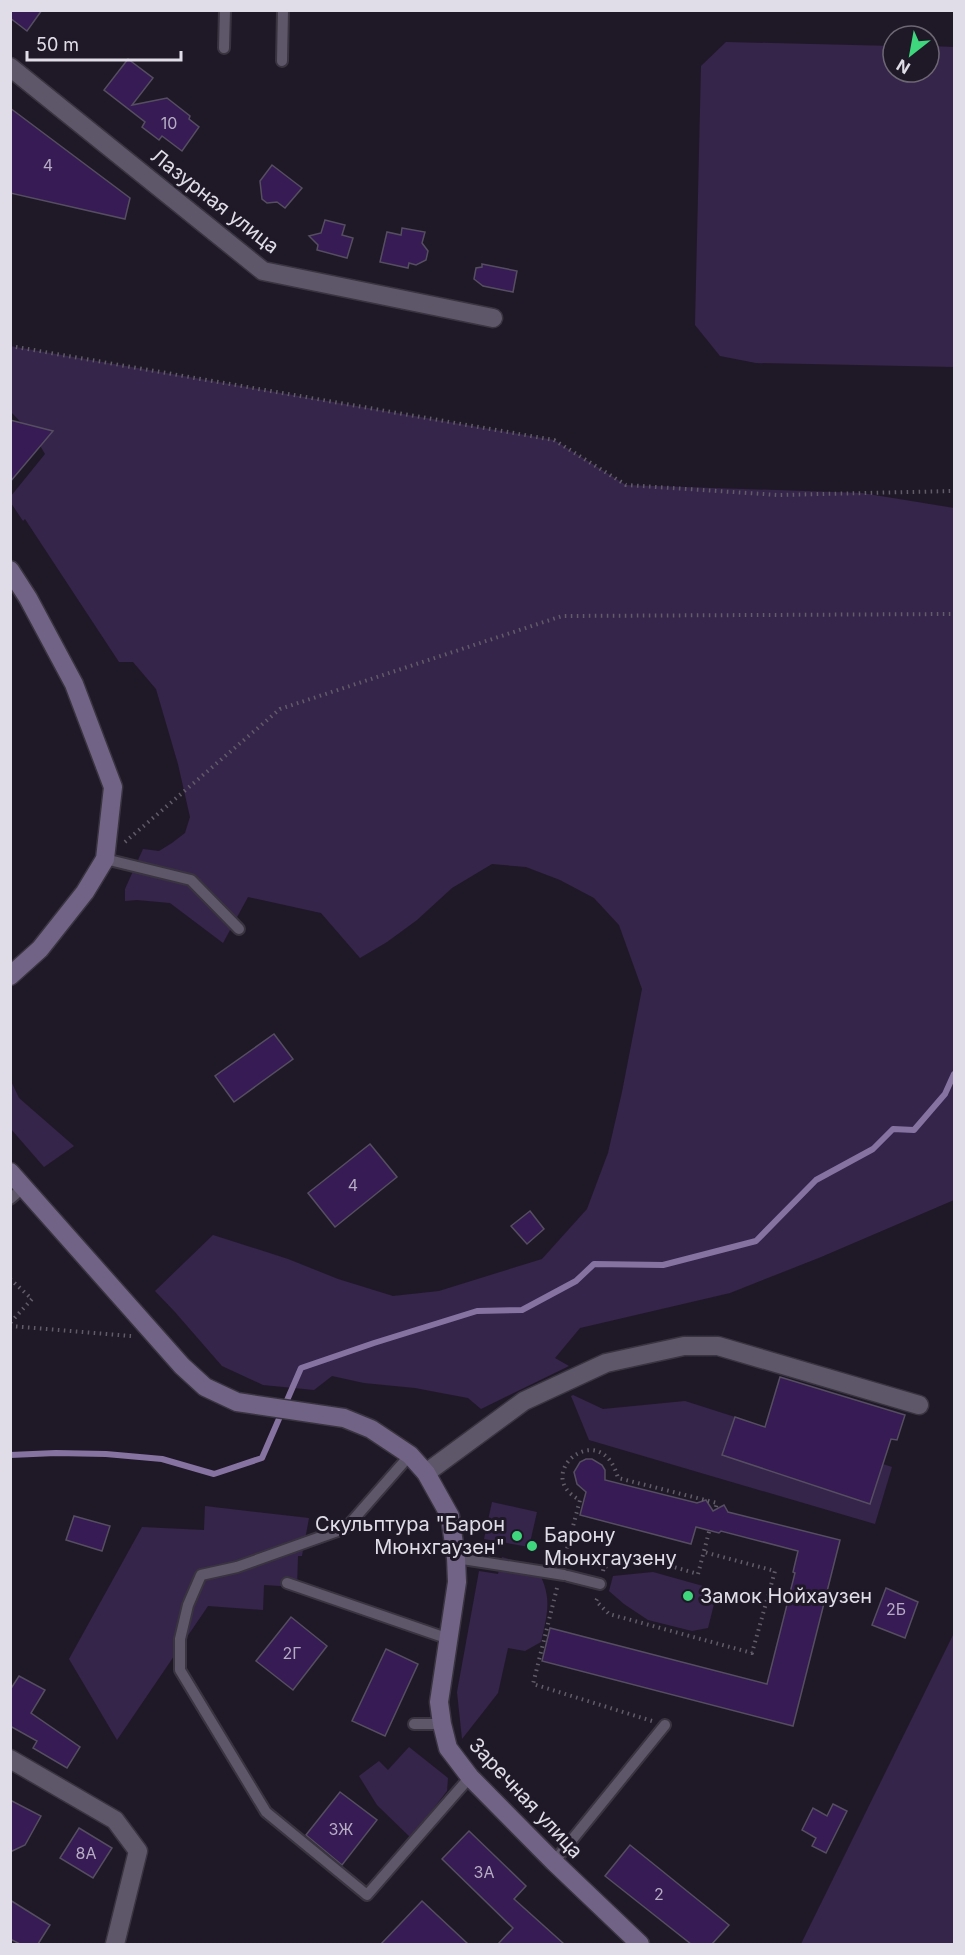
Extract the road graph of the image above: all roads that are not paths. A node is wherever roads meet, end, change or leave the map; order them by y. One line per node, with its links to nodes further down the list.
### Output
1 (225, 10): 3 (lane)
2 (283, 10): 4 (lane)
3 (224, 48)
4 (282, 61)
5 (10, 67): 6 (street, Лазурная улица)
6 (493, 318)
7 (10, 570): 8 (main road)
8 (105, 859): 9 (lane); 10 (main road)
9 (239, 929)
10 (10, 976)
11 (10, 1172): 12 (main road, Заречная улица)
12 (17, 1193): 14 (main road, Заречная улица)
13 (919, 1405): 15 (street)
14 (410, 1455): 15 (main road, Заречная улица); 24 (lane)
15 (426, 1473): 16 (main road, Заречная улица)
16 (456, 1558): 18 (lane); 19 (main road, Заречная улица)
17 (287, 1583): 19 (lane)
18 (600, 1584)
19 (449, 1639): 21 (main road, Заречная улица)
20 (414, 1724): 21 (lane)
21 (442, 1724): 24 (main road, Заречная улица)
22 (665, 1725): 25 (lane)
23 (10, 1759): 26 (street)
24 (471, 1777): 25 (main road, Заречная улица)
25 (554, 1862): 27 (main road, Заречная улица)
26 (115, 1944)
27 (640, 1944)

